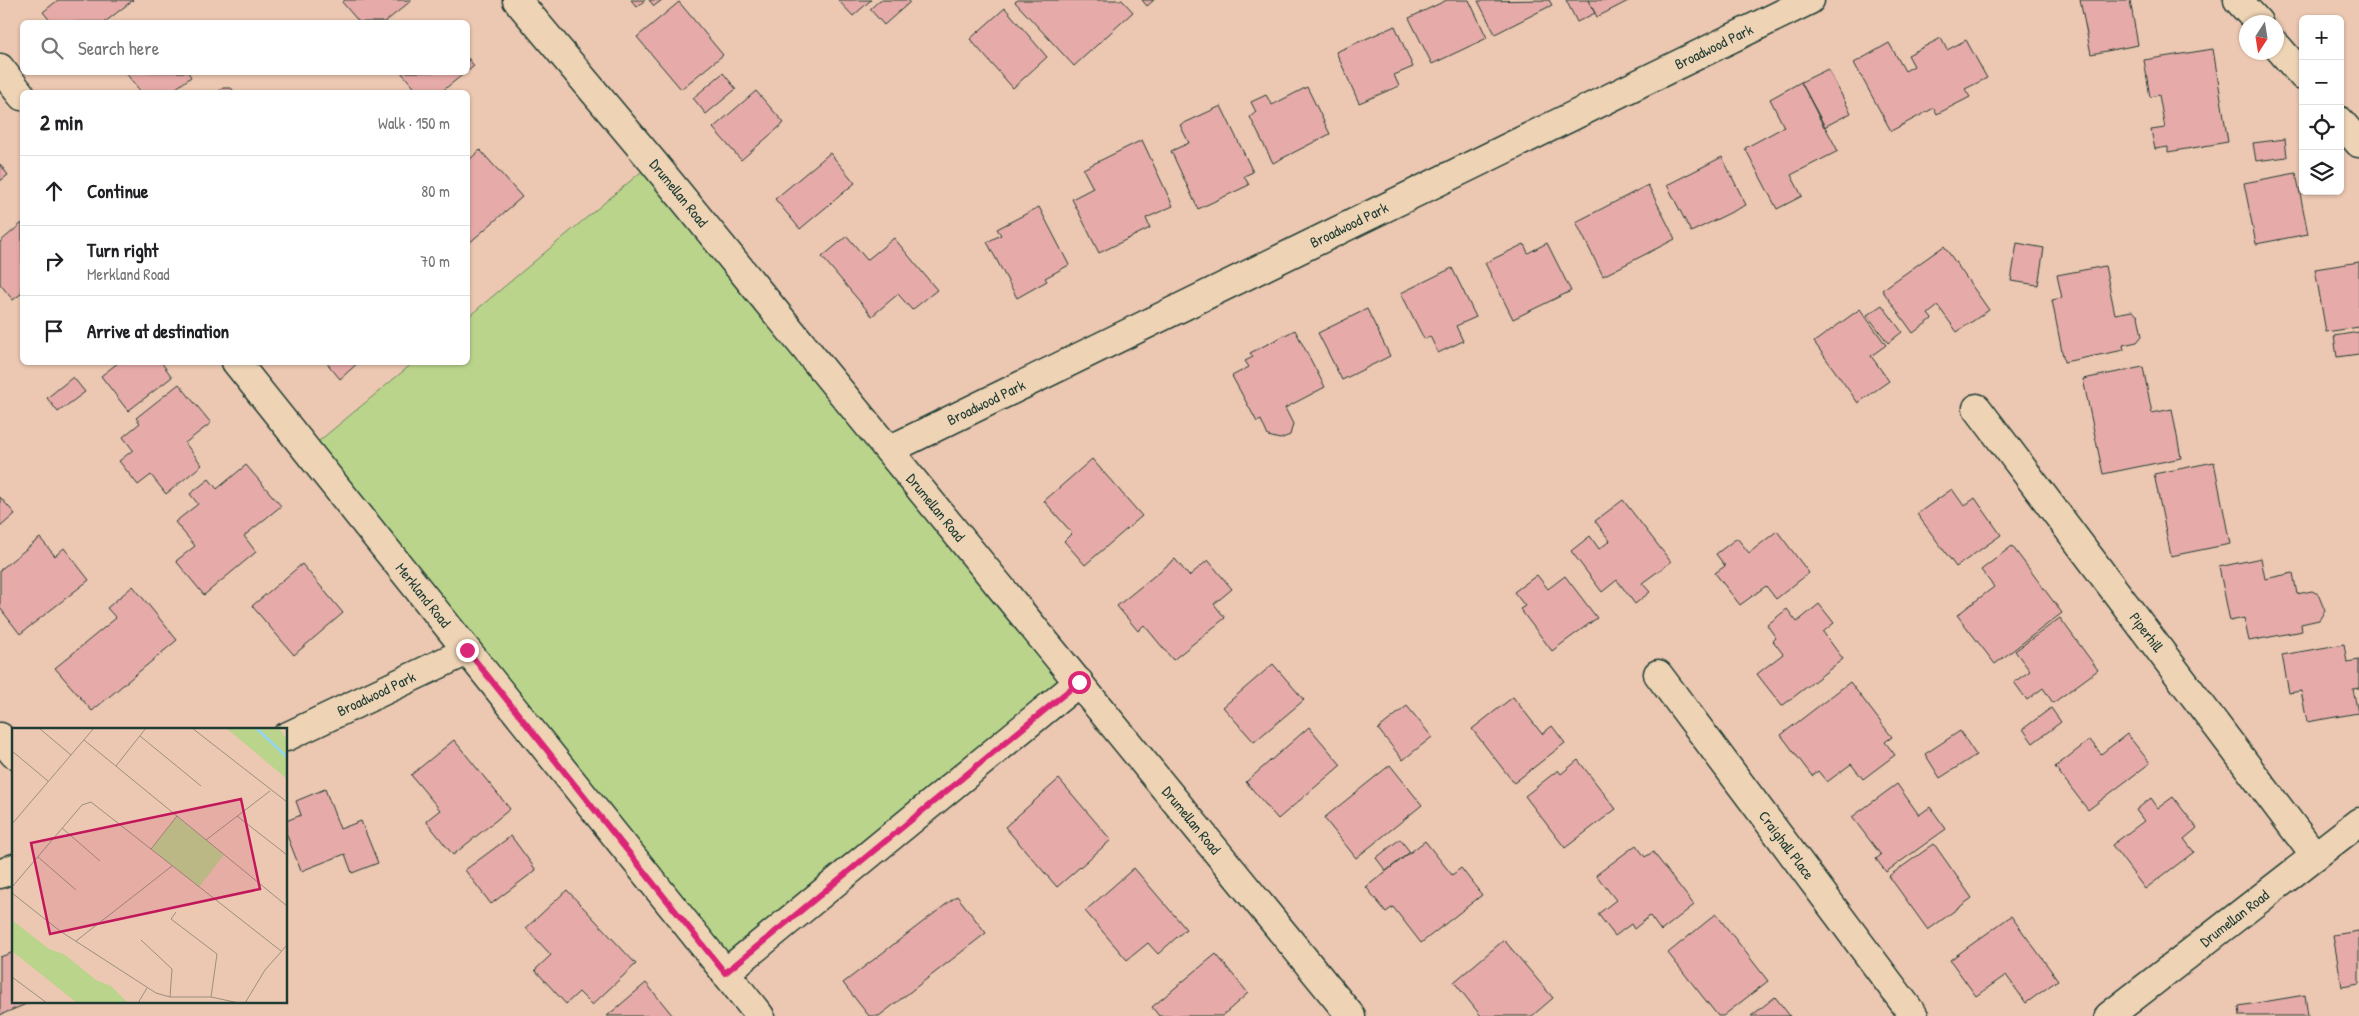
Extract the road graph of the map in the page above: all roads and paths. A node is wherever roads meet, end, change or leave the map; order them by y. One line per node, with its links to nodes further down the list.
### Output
1 (517, 0): 13 (street, Drumellan Road)
2 (1810, 0): 13 (street, Broadwood Park)
3 (2238, 0): 4 (street)
4 (2252, 15)
5 (2284, 53): 7 (street)
6 (0, 68): 8 (street)
7 (2299, 71)
8 (20, 93)
9 (2344, 126): 10 (street)
10 (2359, 143)
11 (238, 365): 14 (street, Merkland Road)
12 (1977, 408): 21 (street, Piperhill)
13 (889, 450): 16 (street, Drumellan Road)
14 (467, 650): 17 (street, Broadwood Park); 24 (street, Merkland Road)
15 (1658, 674): 27 (street, Craighall Place)
16 (1079, 682): 24 (street); 26 (street, Drumellan Road)
17 (288, 736)
18 (0, 737): 19 (street)
19 (12, 752)
20 (2359, 822): 21 (street, Drumellan Road)
21 (2315, 856): 28 (street, Drumellan Road)
22 (12, 869): 23 (street)
23 (0, 874)
24 (725, 973): 25 (street, Merkland Road)
25 (760, 1016)
26 (1351, 1016)
27 (1914, 1016)
28 (2109, 1016)

